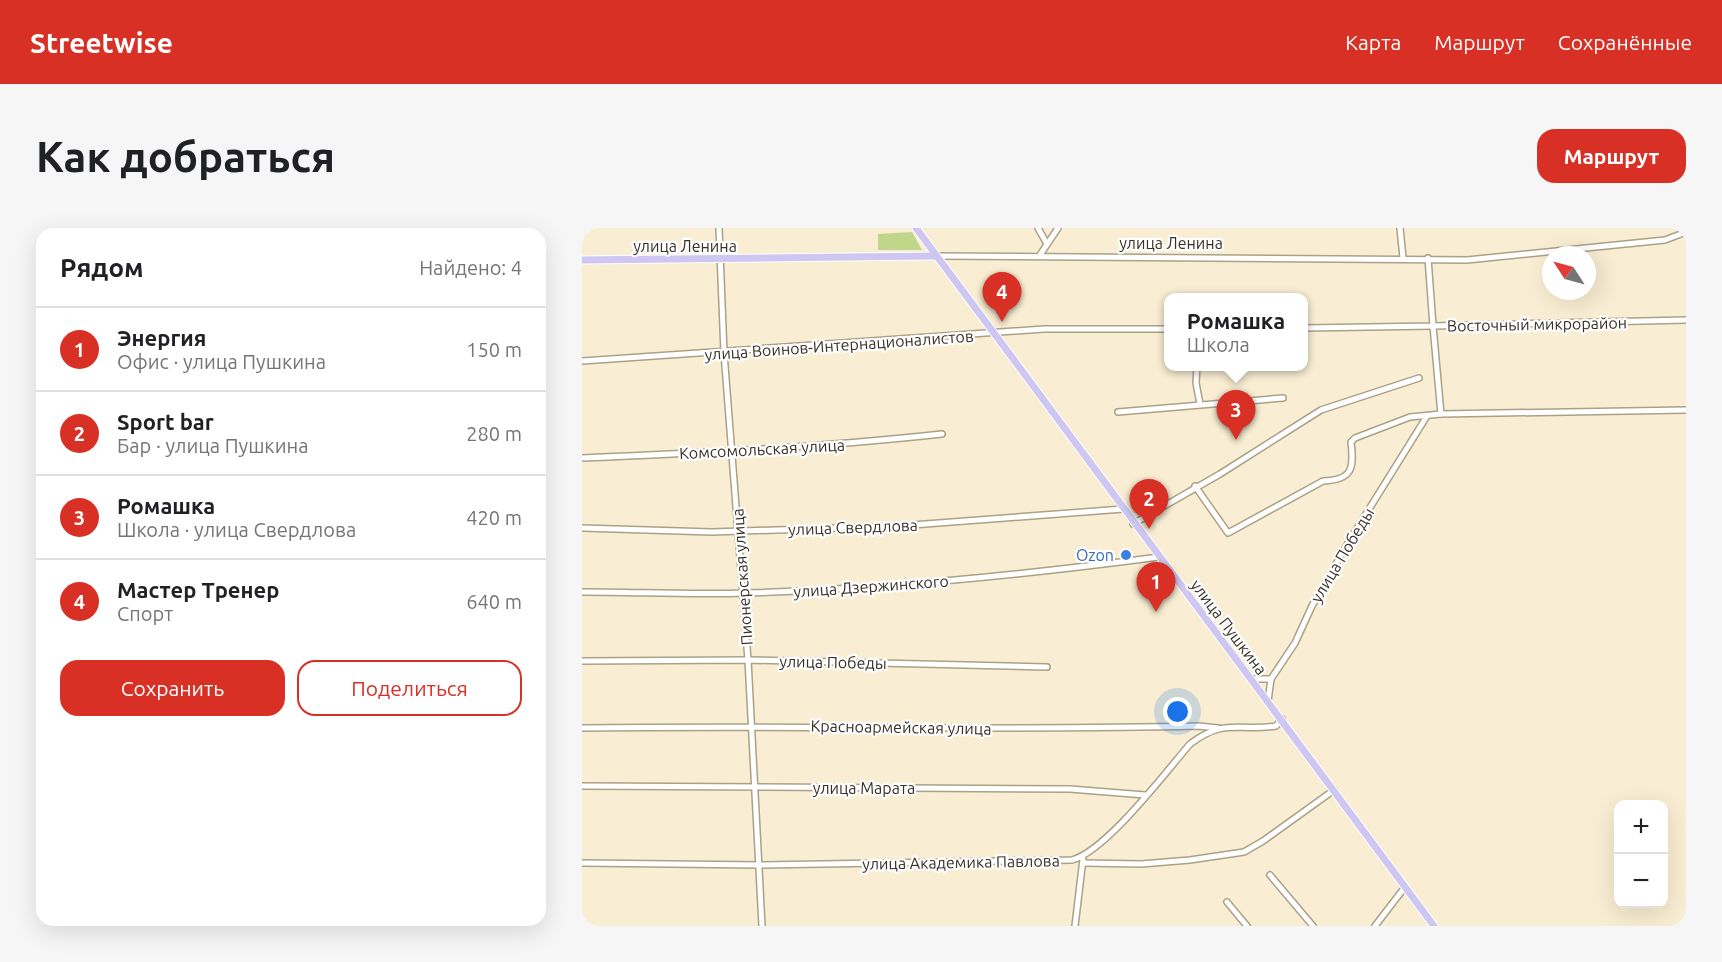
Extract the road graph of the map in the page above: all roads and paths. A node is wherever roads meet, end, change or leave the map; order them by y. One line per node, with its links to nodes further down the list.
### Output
1 (719, 228): 12 (street, Пионерская улица)
2 (916, 228): 9 (main road, улица Пушкина)
3 (1038, 228): 7 (street)
4 (1058, 228): 7 (street)
5 (1400, 228): 10 (street)
6 (1686, 234): 11 (street, улица Ленина)
7 (1047, 244): 8 (street)
8 (1040, 255): 9 (street, улица Ленина); 10 (street, улица Ленина)
9 (936, 256): 12 (main road, улица Ленина); 18 (main road, улица Пушкина)
10 (1403, 258): 11 (street, улица Ленина)
11 (1428, 258): 15 (street)
12 (719, 259): 13 (main road, улица Ленина); 19 (street, Пионерская улица)
13 (582, 260)
14 (1686, 320): 15 (street, Восточный микрорайон)
15 (1433, 326): 16 (street); 27 (street, Восточный микрорайон)
16 (1308, 328)
17 (1164, 329): 18 (street, улица Воинов-Интернационалистов)
18 (995, 334): 19 (street, улица Воинов-Интернационалистов); 33 (main road, улица Пушкина)
19 (724, 353): 20 (street, улица Воинов-Интернационалистов); 30 (street, Пионерская улица)
20 (582, 361)
21 (1197, 371): 24 (street)
22 (1419, 378): 32 (street)
23 (1283, 398): 24 (street)
24 (1200, 404): 26 (street)
25 (1686, 410): 27 (street)
26 (1118, 412)
27 (1441, 414): 28 (street)
28 (1427, 416): 32 (street); 44 (street, улица Победы)
29 (942, 434): 30 (street, Комсомольская улица)
30 (732, 452): 31 (street, Комсомольская улица); 36 (street, Пионерская улица)
31 (582, 458)
32 (1195, 486): 34 (street)
33 (1123, 509): 34 (main road, улица Пушкина); 36 (street, улица Свердлова)
34 (1133, 524): 37 (main road, улица Пушкина)
35 (582, 528): 36 (street, улица Свердлова)
36 (739, 531): 39 (street, Пионерская улица)
37 (1159, 557): 39 (street, улица Дзержинского); 43 (main road, улица Пушкина)
38 (582, 591): 39 (street, улица Дзержинского)
39 (744, 594): 40 (street, Пионерская улица)
40 (748, 660): 41 (street, улица Победы); 42 (street, улица Победы); 47 (street, Пионерская улица)
41 (582, 662)
42 (1047, 668)
43 (1251, 679): 44 (street); 45 (main road, улица Пушкина)
44 (1271, 679): 45 (street)
45 (1268, 701): 46 (main road, улица Пушкина)
46 (1282, 719): 49 (street, улица Академика Павлова); 52 (main road, улица Пушкина)
47 (752, 726): 48 (street, Красноармейская улица); 49 (street, Красноармейская улица); 51 (street, Пионерская улица)
48 (582, 728)
49 (1219, 728): 53 (street, улица Академика Павлова)
50 (582, 786): 51 (street, улица Марата)
51 (756, 787): 53 (street, улица Марата); 56 (street, Пионерская улица)
52 (1334, 790): 54 (street); 58 (main road, улица Пушкина)
53 (1145, 795): 54 (street, улица Академика Павлова)
54 (1083, 860): 56 (street, улица Академика Павлова); 61 (street)
55 (582, 862): 56 (street, улица Академика Павлова)
56 (760, 865): 60 (street, Пионерская улица)
57 (1270, 875): 63 (street)
58 (1405, 887): 64 (street); 65 (main road, улица Пушкина)
59 (1227, 902): 62 (street)
60 (762, 926)
61 (1075, 926)
62 (1246, 926)
63 (1313, 926)
64 (1375, 926)
65 (1434, 926)

